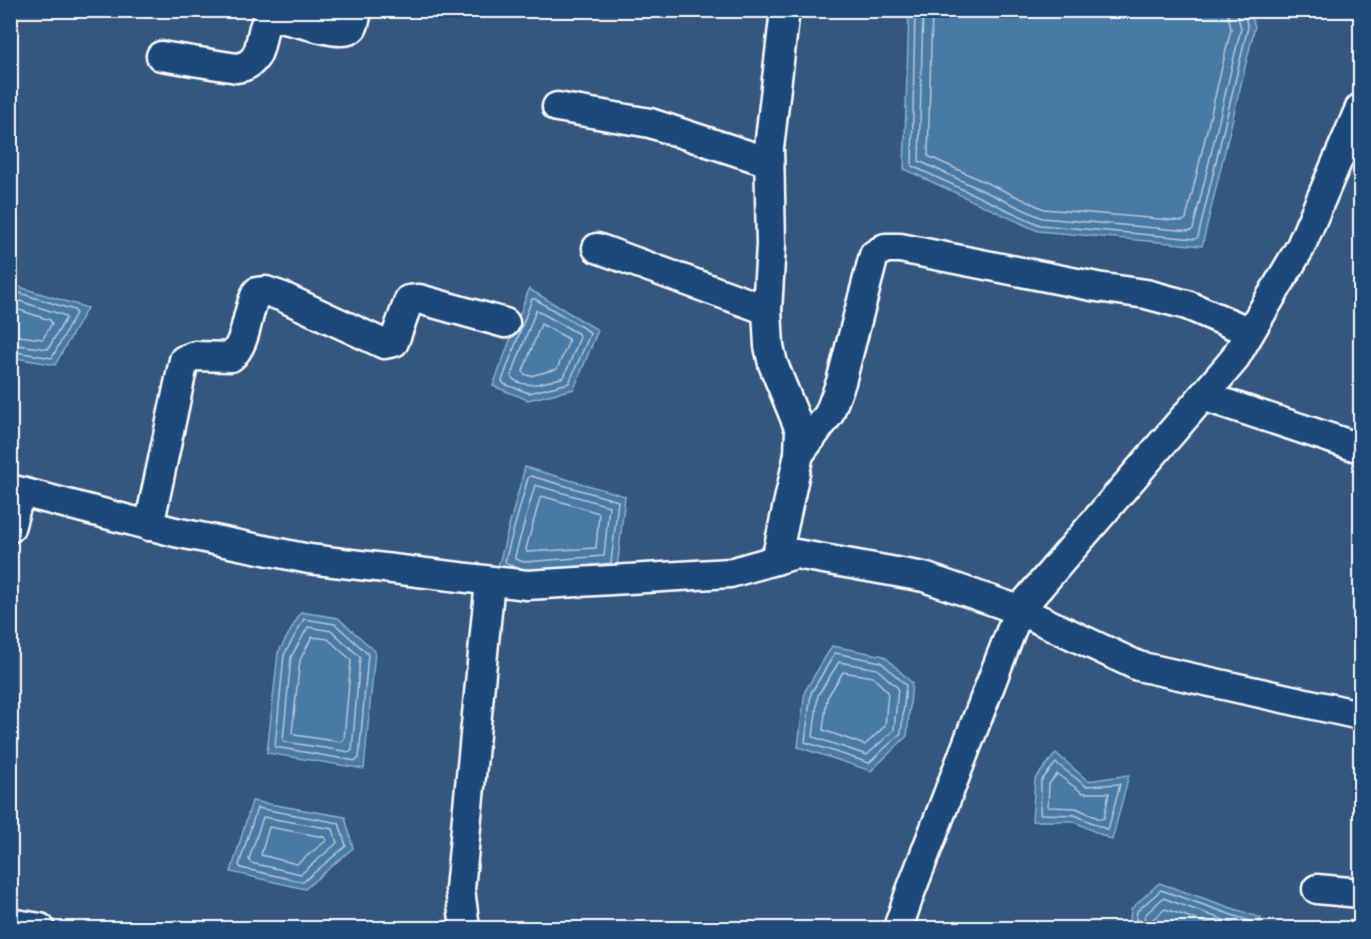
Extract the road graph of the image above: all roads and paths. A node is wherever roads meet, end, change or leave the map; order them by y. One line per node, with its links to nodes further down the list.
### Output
1 (357, 10): 3 (street)
2 (785, 10): 6 (street)
3 (161, 56)
4 (556, 107): 6 (street)
5 (1360, 108): 10 (street)
6 (769, 162): 8 (street)
7 (597, 248): 8 (street)
8 (767, 310): 13 (street)
9 (505, 324): 15 (street)
10 (1250, 332): 11 (street); 13 (street)
11 (1203, 396): 12 (street); 19 (street)
12 (1360, 448)
13 (799, 454): 17 (street)
14 (15, 491): 15 (street); 16 (street)
15 (149, 526): 18 (street)
16 (10, 528)
17 (776, 560): 18 (street); 19 (street)
18 (490, 580): 25 (street)
19 (1019, 610): 20 (street); 26 (street)
20 (1360, 715)
21 (1317, 889): 22 (street)
22 (1360, 893)
23 (10, 923): 24 (street)
24 (40, 928)
25 (465, 928)
26 (898, 928)

